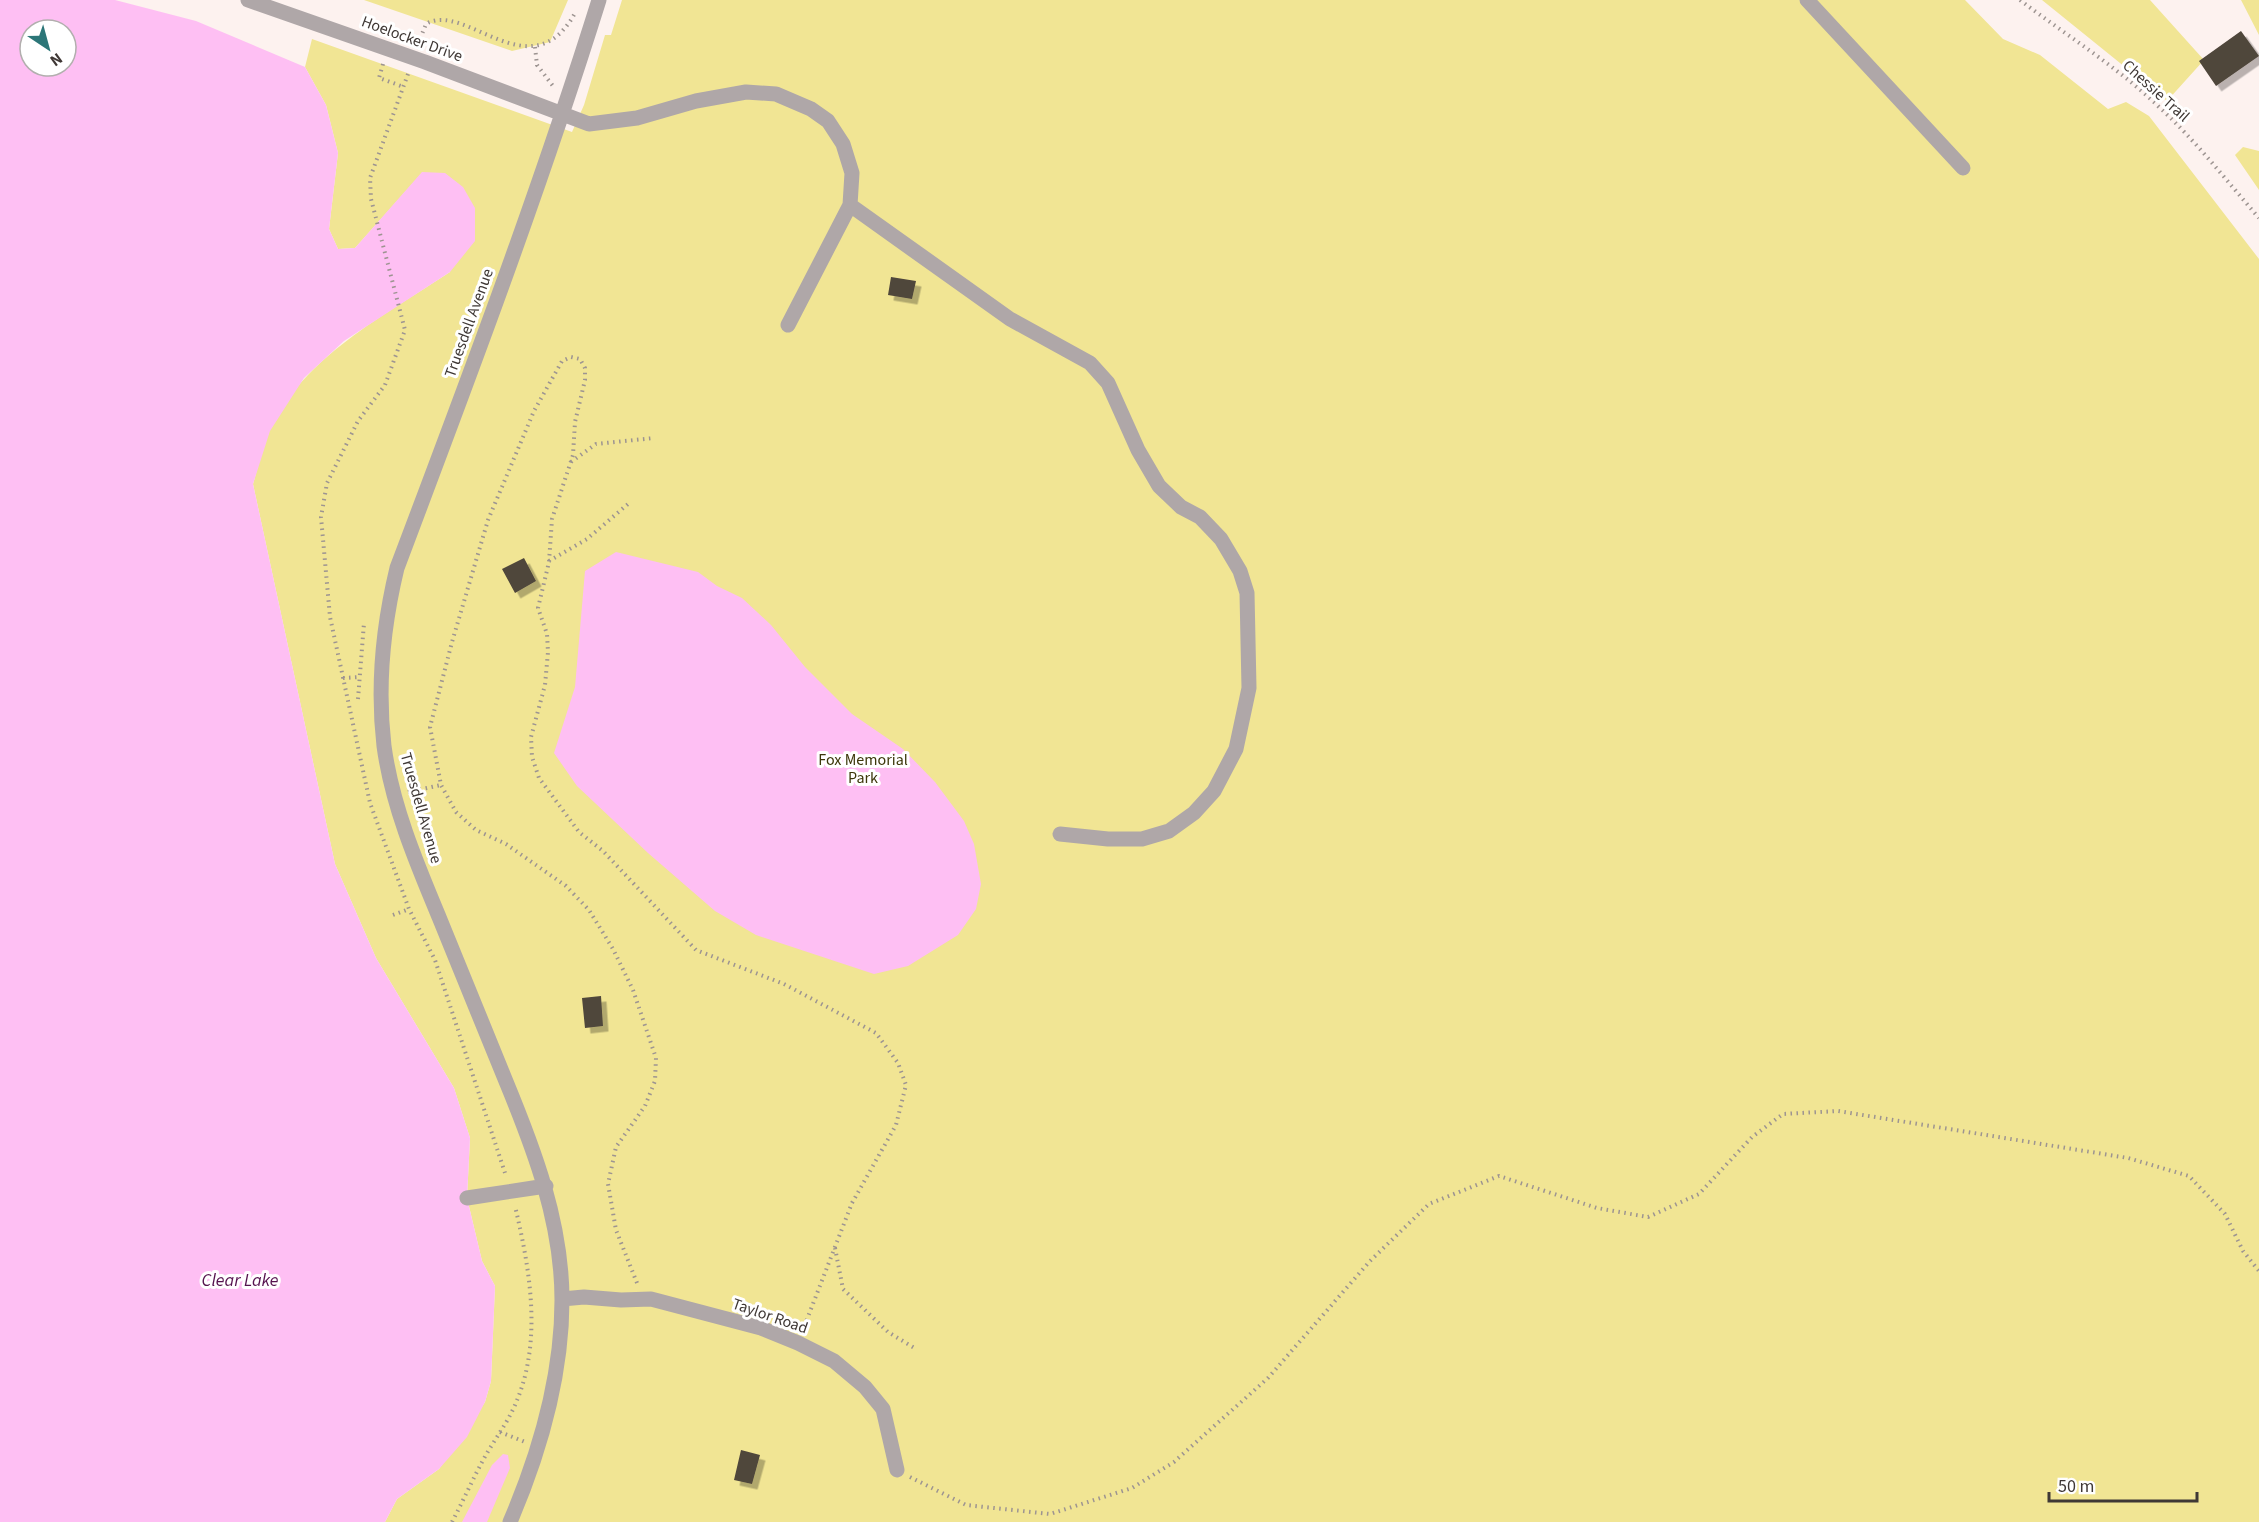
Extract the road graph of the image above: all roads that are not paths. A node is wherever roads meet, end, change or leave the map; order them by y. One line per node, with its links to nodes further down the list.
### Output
1 (248, 0): 4 (street, Hoelocker Drive)
2 (599, 0): 4 (street, Truesdell Avenue)
3 (1807, 0): 5 (street)
4 (564, 114): 6 (street, Hoelocker Drive); 9 (street, Truesdell Avenue)
5 (1963, 168)
6 (850, 205): 7 (street); 8 (street)
7 (788, 325)
8 (1060, 834)
9 (546, 1186): 10 (street); 11 (street, Truesdell Avenue)
10 (467, 1198)
11 (562, 1299): 12 (street, Taylor Road); 13 (street, Truesdell Avenue)
12 (897, 1470)
13 (510, 1522)

